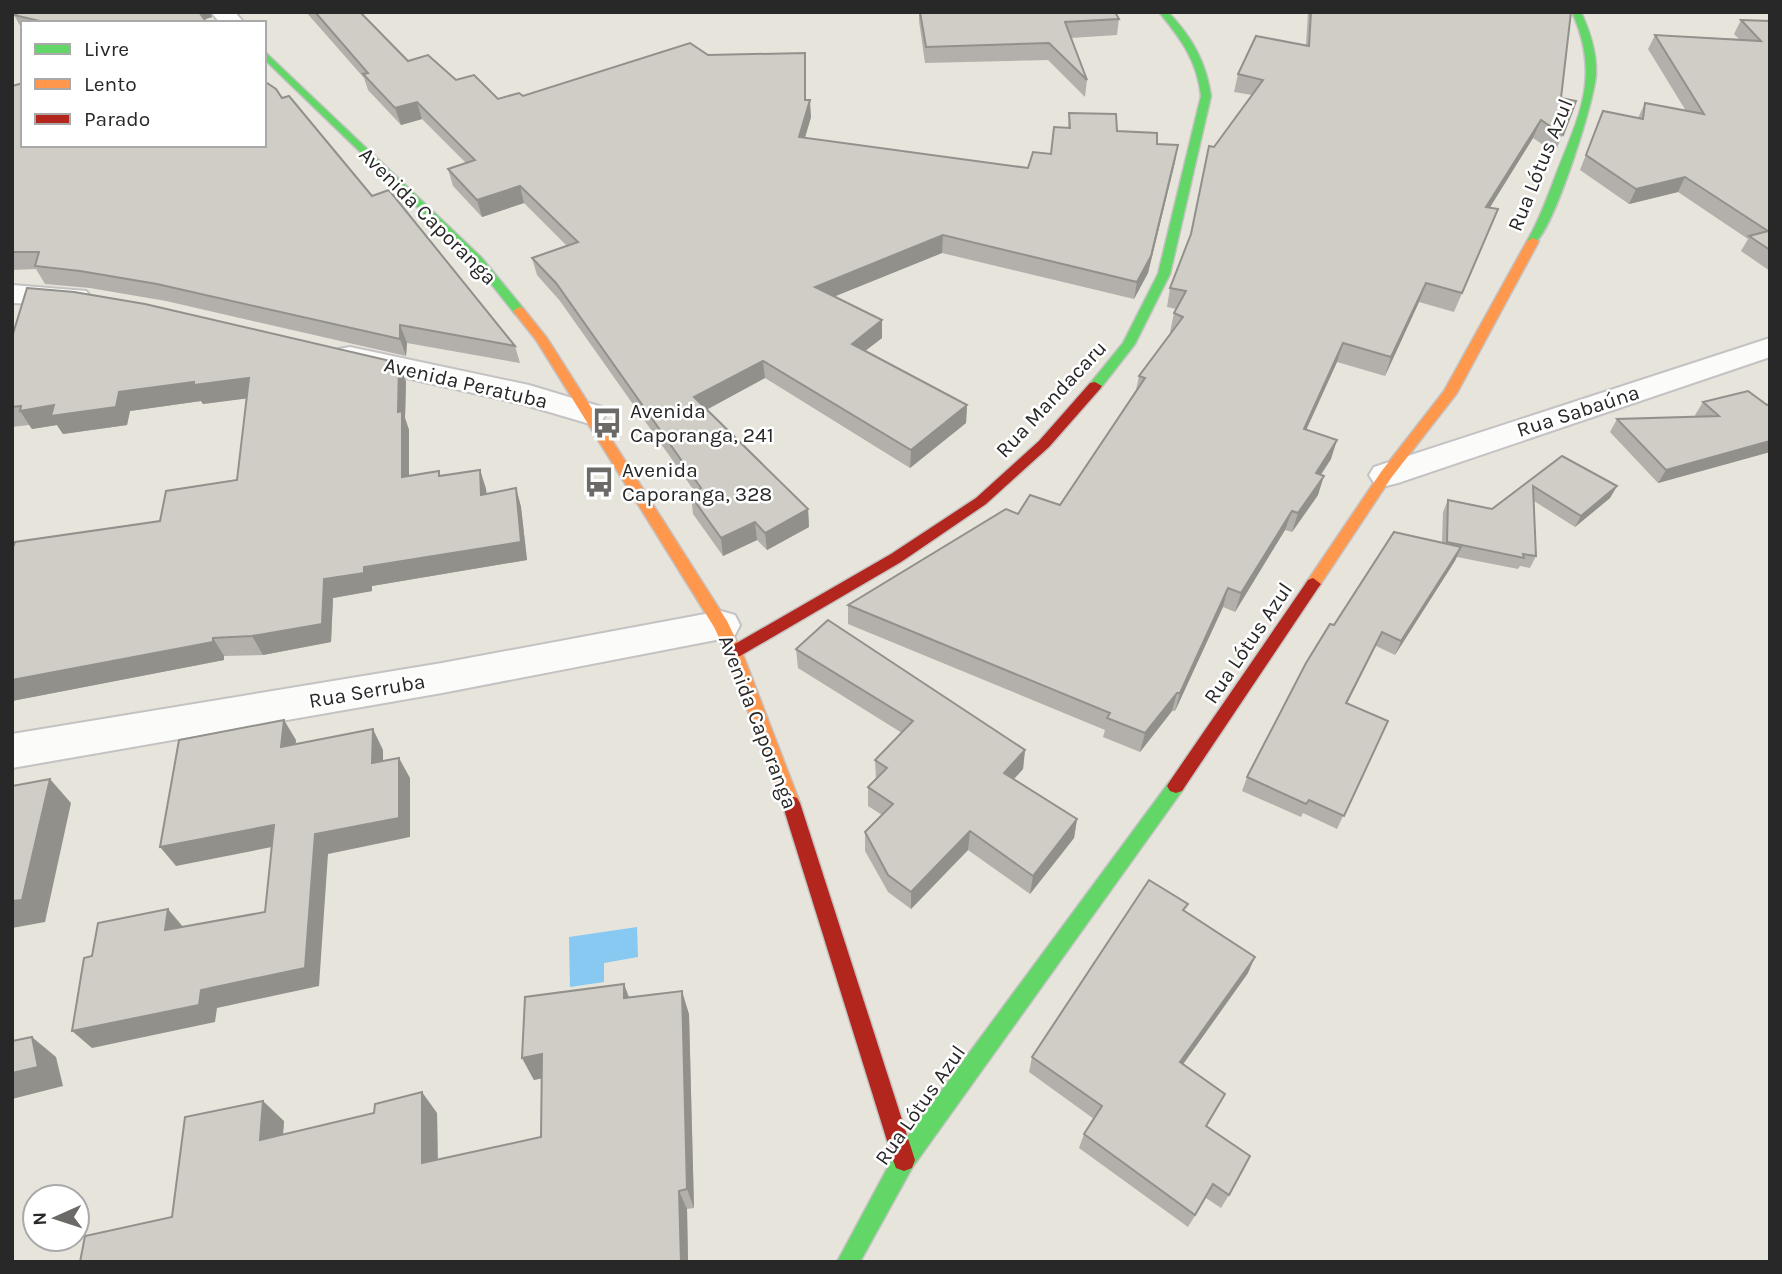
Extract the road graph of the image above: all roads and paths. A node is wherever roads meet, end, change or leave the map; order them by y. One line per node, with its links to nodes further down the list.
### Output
1 (1163, 12): 10 (street, Rua Mandacaru)
2 (1576, 12): 9 (street, Rua Lótus Azul)
3 (266, 56): 8 (street, Avenida Caporanga)
4 (12, 294): 5 (street)
5 (103, 299)
6 (1770, 347): 9 (street, Rua Sabaúna)
7 (324, 351): 8 (street, Avenida Peratuba)
8 (590, 414): 10 (street, Avenida Caporanga)
9 (1386, 475): 12 (street, Rua Lótus Azul)
10 (728, 639): 11 (street, Rua Serruba); 12 (street, Avenida Caporanga)
11 (12, 751)
12 (904, 1160): 13 (street, Rua Lótus Azul)
13 (848, 1262)

